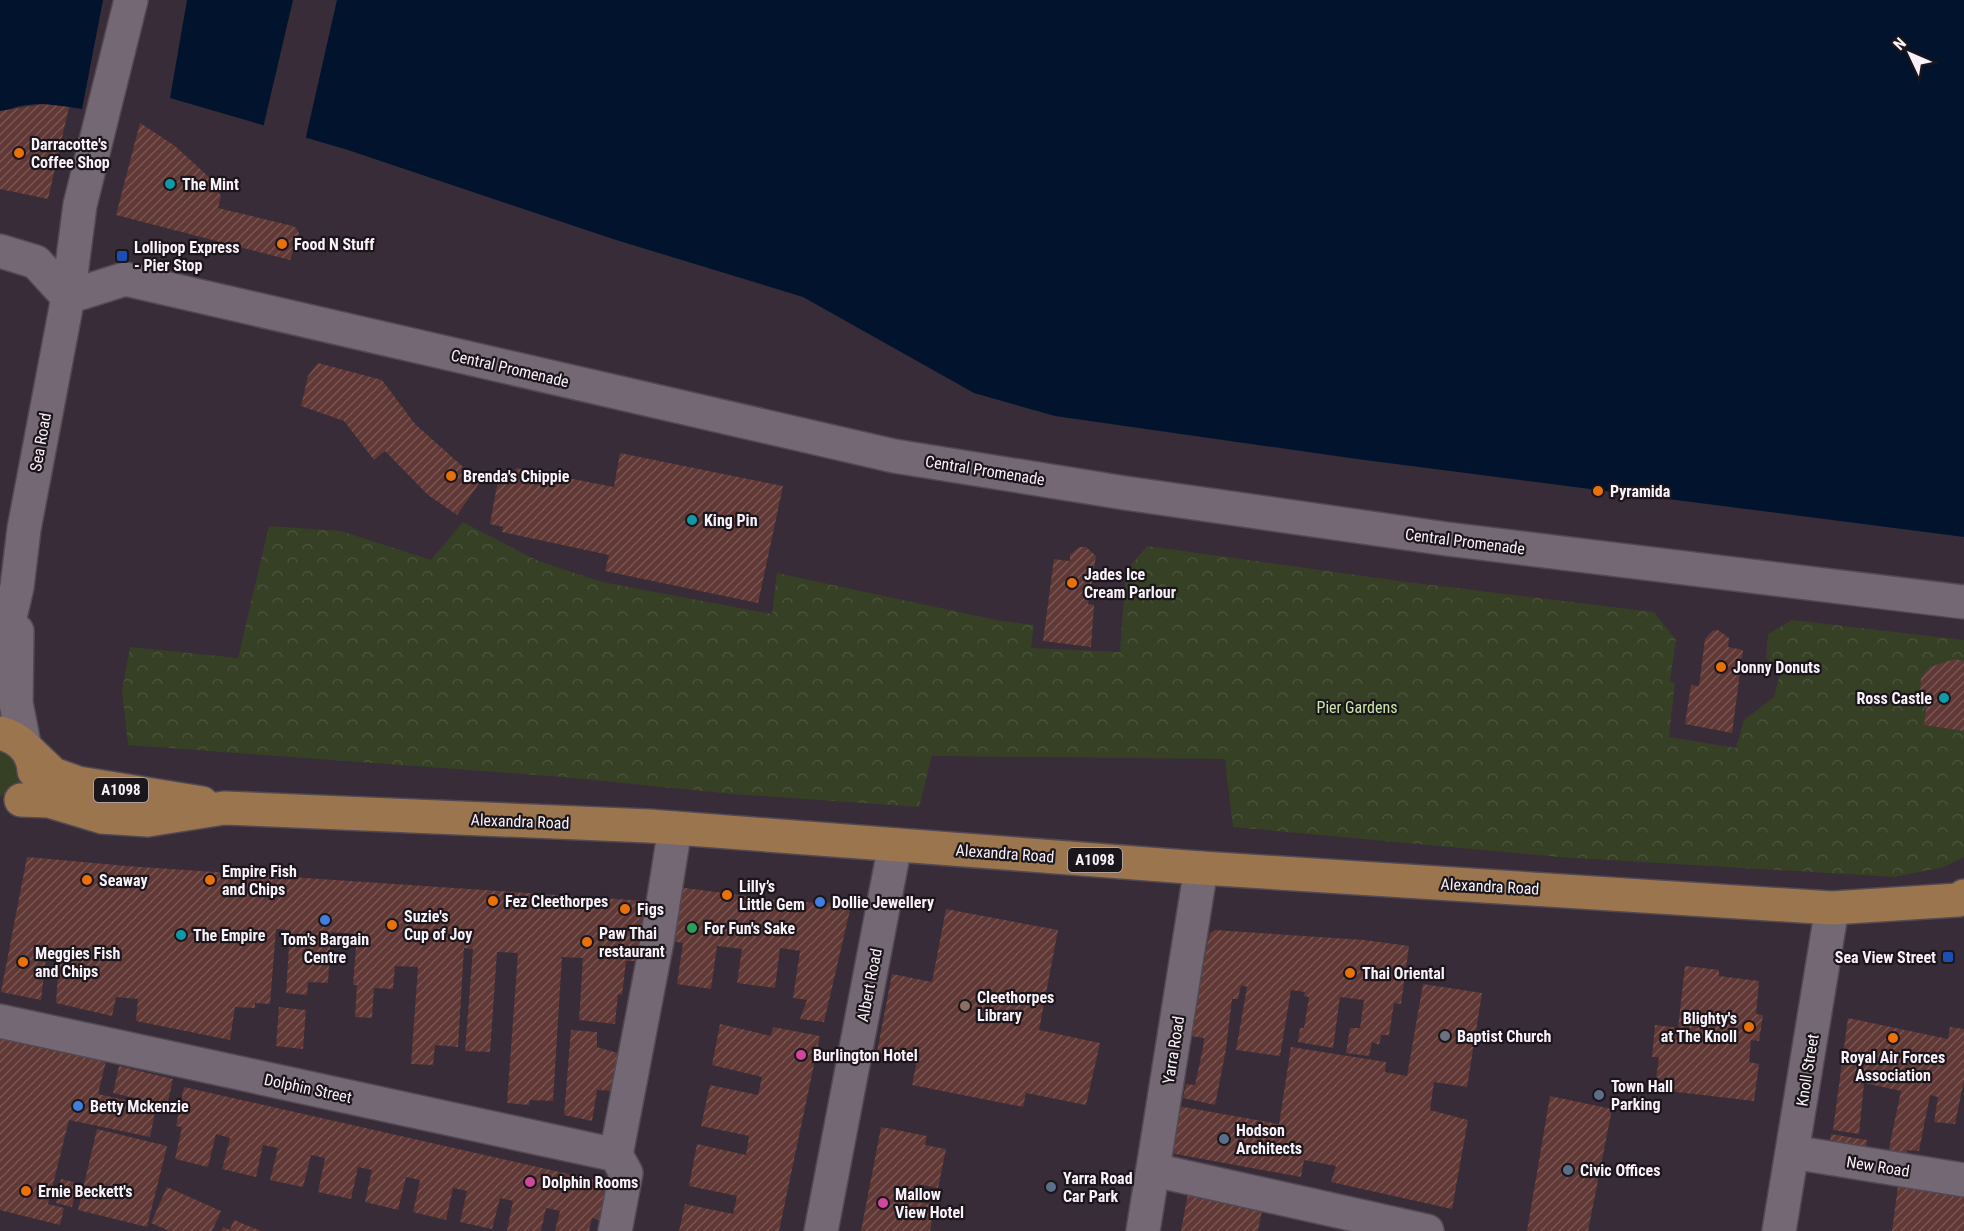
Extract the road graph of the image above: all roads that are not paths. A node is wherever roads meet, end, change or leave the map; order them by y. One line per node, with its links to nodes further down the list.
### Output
1 (131, 0): 3 (street, Sea Road)
2 (0, 251): 3 (street)
3 (68, 297): 4 (street, Sea Road); 6 (street, Central Promenade)
4 (12, 527): 5 (street, Sea Road)
5 (17, 587): 7 (street, Sea Road); 8 (street, Sea Road)
6 (1964, 602)
7 (0, 660)
8 (17, 743): 9 (main road, Alexandra Road / A1098); 10 (main road, Alexandra Road / A1098)
9 (10, 804): 10 (main road, Alexandra Road / A1098)
10 (224, 808): 11 (main road, Alexandra Road / A1098)
11 (675, 828): 12 (main road, Alexandra Road / A1098); 18 (street)
12 (895, 845): 13 (main road, Alexandra Road / A1098); 22 (street, Albert Road)
13 (1201, 868): 15 (main road, Alexandra Road / A1098); 19 (street, Yarra Road)
14 (1964, 896): 15 (main road, Alexandra Road / A1098)
15 (1832, 908): 17 (street, Knoll Street)
16 (0, 1021): 18 (street, Dolphin Street)
17 (1792, 1152): 20 (street, New Road); 25 (street, Knoll Street)
18 (616, 1155): 21 (street)
19 (1154, 1170): 23 (street, Yarra Road); 24 (street)
20 (1964, 1180)
21 (615, 1231)
22 (821, 1231)
23 (1143, 1231)
24 (1427, 1231)
25 (1779, 1231)

